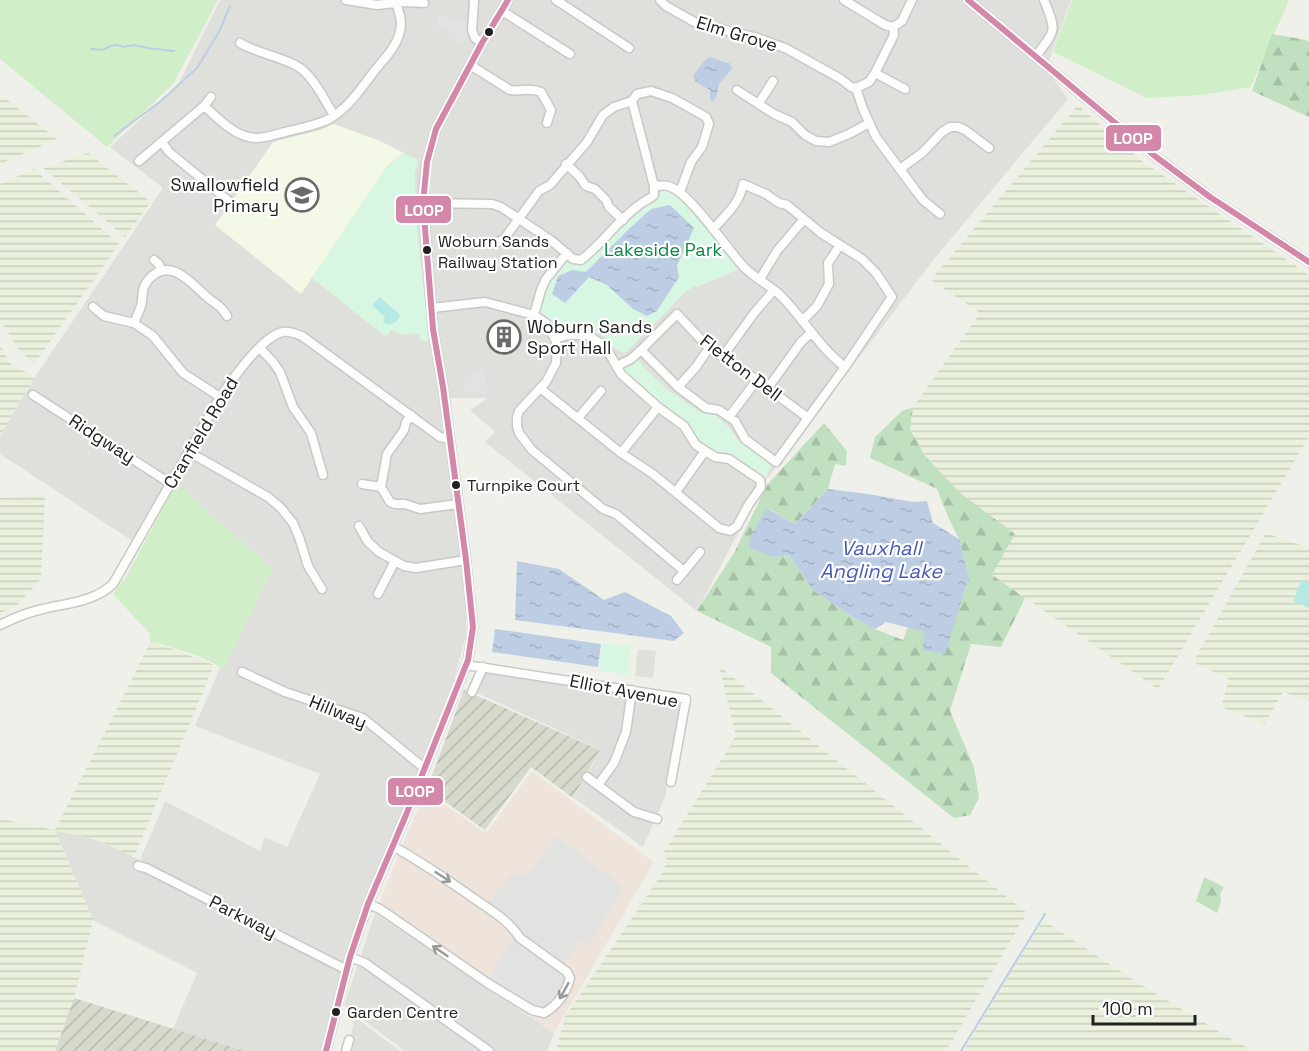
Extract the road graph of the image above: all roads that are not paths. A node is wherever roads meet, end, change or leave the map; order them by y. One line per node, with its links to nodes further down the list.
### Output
1 (346, 0): 10 (street)
2 (474, 0): 14 (street)
3 (508, 0): 12 (street)
4 (556, 0): 16 (street)
5 (660, 0): 22 (street, Elm Grove)
6 (844, 0): 13 (street)
7 (912, 0): 13 (street)
8 (968, 0): 18 (street)
9 (1044, 0): 18 (street)
10 (396, 2): 11 (street); 29 (street)
11 (424, 3)
12 (502, 10): 14 (street); 17 (street)
13 (893, 27): 20 (street)
14 (482, 42): 19 (street)
15 (240, 43): 29 (street)
16 (629, 48)
17 (570, 54)
18 (1036, 57): 50 (street)
19 (470, 65): 30 (street); 40 (street)
20 (875, 73): 22 (street); 23 (street)
21 (773, 81): 27 (street)
22 (856, 88): 31 (street)
23 (900, 89)
24 (737, 90): 27 (street)
25 (211, 97): 28 (street)
26 (632, 101): 35 (street); 37 (street); 38 (street)
27 (759, 103): 31 (street)
28 (204, 106): 29 (street); 32 (street)
29 (334, 115)
30 (547, 123)
31 (869, 123): 36 (street)
32 (162, 142): 34 (street); 39 (street)
33 (989, 148): 36 (street)
34 (139, 161)
35 (566, 164): 42 (street); 44 (street)
36 (900, 169): 41 (street)
37 (654, 186): 38 (street); 44 (street)
38 (680, 192): 45 (street)
39 (230, 202)
40 (423, 203): 42 (street); 55 (street)
41 (940, 214)
42 (520, 219): 46 (street); 48 (street)
43 (804, 219): 45 (street); 47 (street); 52 (street)
44 (623, 220): 48 (street)
45 (713, 228): 52 (street)
46 (452, 243)
47 (840, 245): 58 (street); 67 (street)
48 (567, 253): 56 (street)
49 (154, 260): 51 (street)
50 (1309, 262)
51 (161, 271): 57 (street); 59 (street)
52 (760, 279): 53 (street)
53 (774, 290): 58 (street); 65 (street)
54 (93, 307): 59 (street)
55 (432, 308): 56 (street); 80 (street)
56 (534, 315): 61 (street)
57 (227, 316)
58 (802, 321): 60 (street)
59 (134, 323): 74 (street)
60 (810, 333): 67 (street); 71 (street)
61 (555, 339): 66 (street); 70 (street)
62 (260, 348): 74 (street, Cranfield Road); 76 (street, Cranfield Road); 84 (street)
63 (709, 348): 64 (street, Fletton Dell); 65 (street, Fletton Dell); 69 (street)
64 (641, 350): 66 (street); 69 (street)
65 (723, 356): 68 (street, Fletton Dell)
66 (617, 366): 75 (street)
67 (845, 367): 79 (street)
68 (757, 380): 71 (street, Fletton Dell); 77 (street)
69 (678, 387): 77 (street)
70 (540, 388): 78 (street); 94 (street)
71 (768, 388): 79 (street, Fletton Dell)
72 (601, 391): 78 (street)
73 (33, 395): 85 (street, Ridgway)
74 (220, 397): 82 (street, Cranfield Road)
75 (658, 407): 81 (street); 83 (street)
76 (411, 415): 80 (street, Cranfield Road); 87 (street)
77 (729, 417): 79 (street)
78 (578, 418): 83 (street)
79 (808, 418)
80 (450, 439): 89 (street)
81 (705, 451): 88 (street); 88 (street)
82 (189, 452): 85 (street, Cranfield Road); 96 (street)
83 (621, 453): 88 (street)
84 (323, 475)
85 (171, 484): 98 (street, Cranfield Road)
86 (363, 484): 87 (street)
87 (381, 487): 89 (street)
88 (676, 492)
89 (458, 504): 92 (street)
90 (359, 526): 93 (street)
91 (700, 552): 94 (street)
92 (466, 560): 93 (street); 99 (street)
93 (395, 561): 97 (street)
94 (684, 571): 95 (street)
95 (677, 580)
96 (322, 589)
97 (378, 594)
98 (0, 625)
99 (466, 665): 100 (street, Elliot Avenue); 104 (street)
100 (483, 667): 102 (street, Elliot Avenue); 103 (street)
101 (242, 672): 104 (street, Hillway)
102 (632, 690): 106 (street, Elliot Avenue); 107 (street)
103 (472, 692)
104 (424, 768): 109 (street)
105 (587, 777): 107 (street)
106 (671, 782)
107 (598, 785): 108 (street)
108 (657, 819)
109 (393, 846): 111 (street); 111 (street, one-way to 111)
110 (138, 866): 113 (street, Parkway)
111 (368, 904): 112 (street)
112 (350, 957): 113 (street); 117 (street)
113 (347, 970): 115 (street)
114 (349, 1041): 116 (street)
115 (326, 1051)
116 (346, 1051)
117 (489, 1051)

